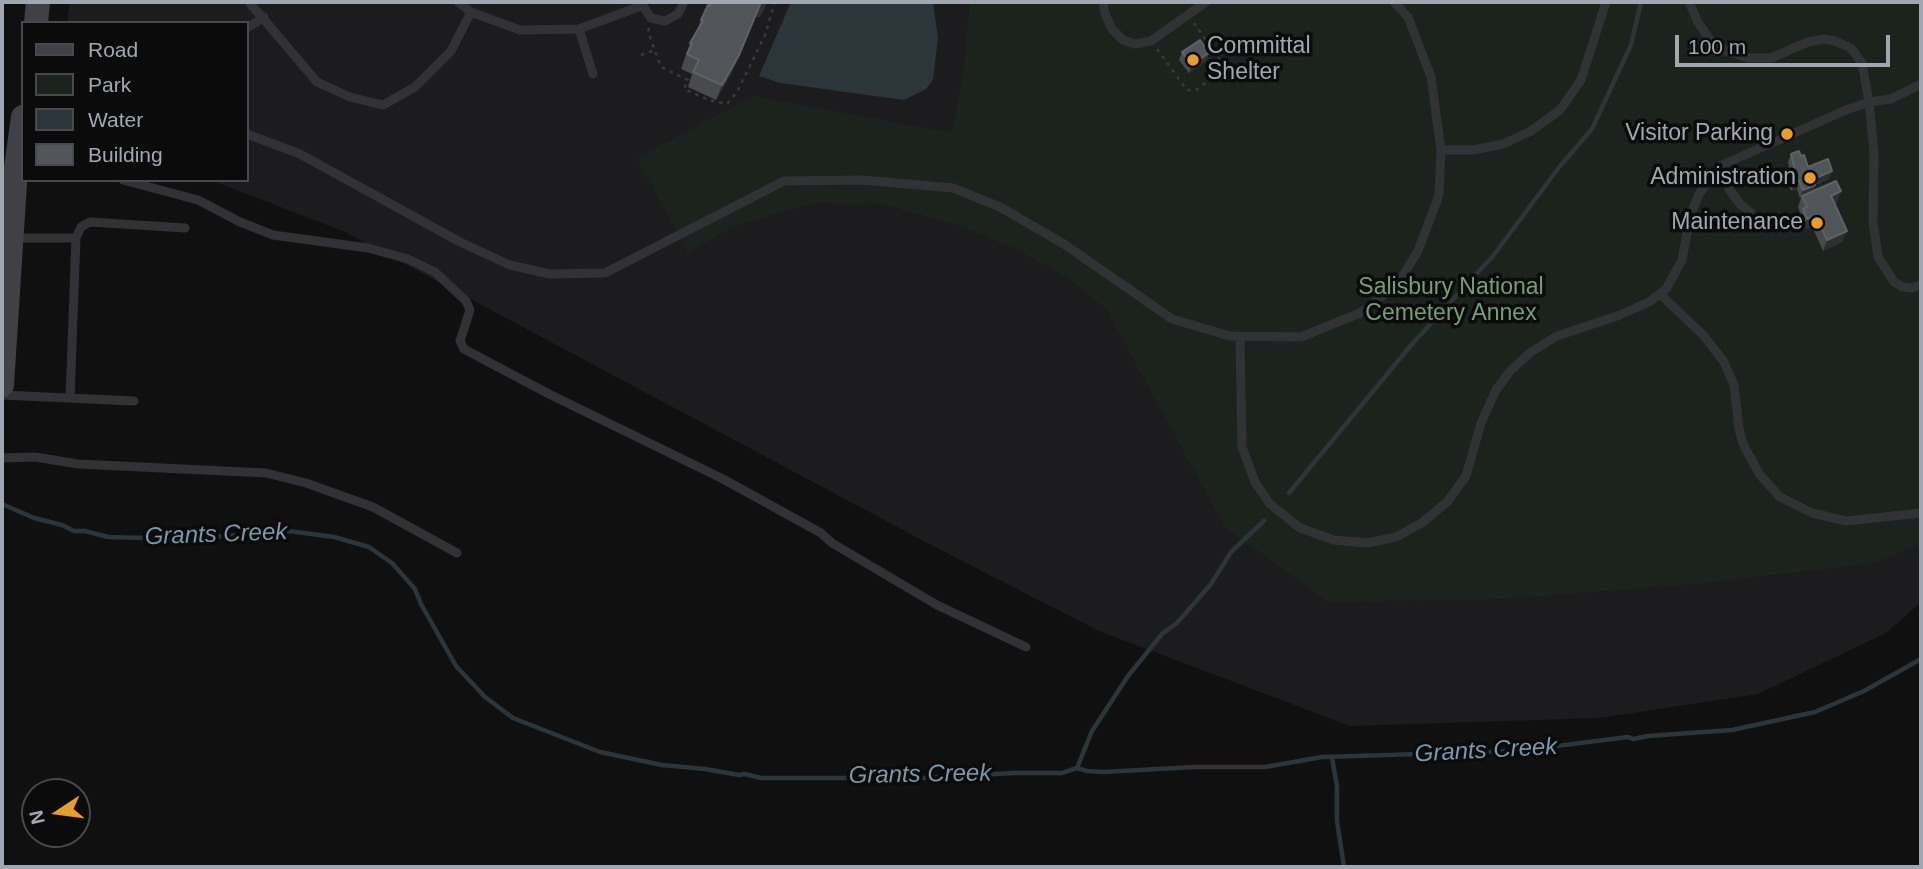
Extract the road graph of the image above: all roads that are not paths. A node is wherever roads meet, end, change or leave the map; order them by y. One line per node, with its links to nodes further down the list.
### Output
1 (38, 2): 13 (main road)
2 (249, 2): 12 (lane)
3 (458, 2): 11 (lane)
4 (684, 2): 10 (lane)
5 (1103, 2): 6 (lane)
6 (1206, 2)
7 (1394, 2): 21 (lane)
8 (1606, 2): 21 (lane)
9 (1689, 2): 18 (lane)
10 (641, 4): 15 (lane)
11 (471, 12): 12 (lane); 15 (lane)
12 (264, 18): 14 (lane)
13 (36, 21)
14 (248, 27)
15 (579, 29): 16 (lane)
16 (593, 75)
17 (1921, 84): 18 (lane)
18 (1869, 102): 22 (lane); 29 (lane)
19 (21, 130): 23 (main road)
20 (248, 134): 32 (lane)
21 (1441, 150): 32 (lane)
22 (1720, 166): 25 (lane); 30 (lane)
23 (14, 177): 27 (main road)
24 (130, 182): 40 (lane)
25 (1751, 213)
26 (185, 228): 28 (lane)
27 (7, 238): 28 (lane); 31 (main road)
28 (76, 239): 35 (lane)
29 (1921, 285)
30 (1660, 294): 32 (lane); 38 (lane)
31 (4, 310): 33 (main road)
32 (1240, 336)
33 (2, 385)
34 (2, 395): 35 (lane)
35 (70, 398): 36 (lane)
36 (134, 401)
37 (2, 458): 39 (lane)
38 (1921, 513)
39 (457, 553)
40 (1026, 648)

